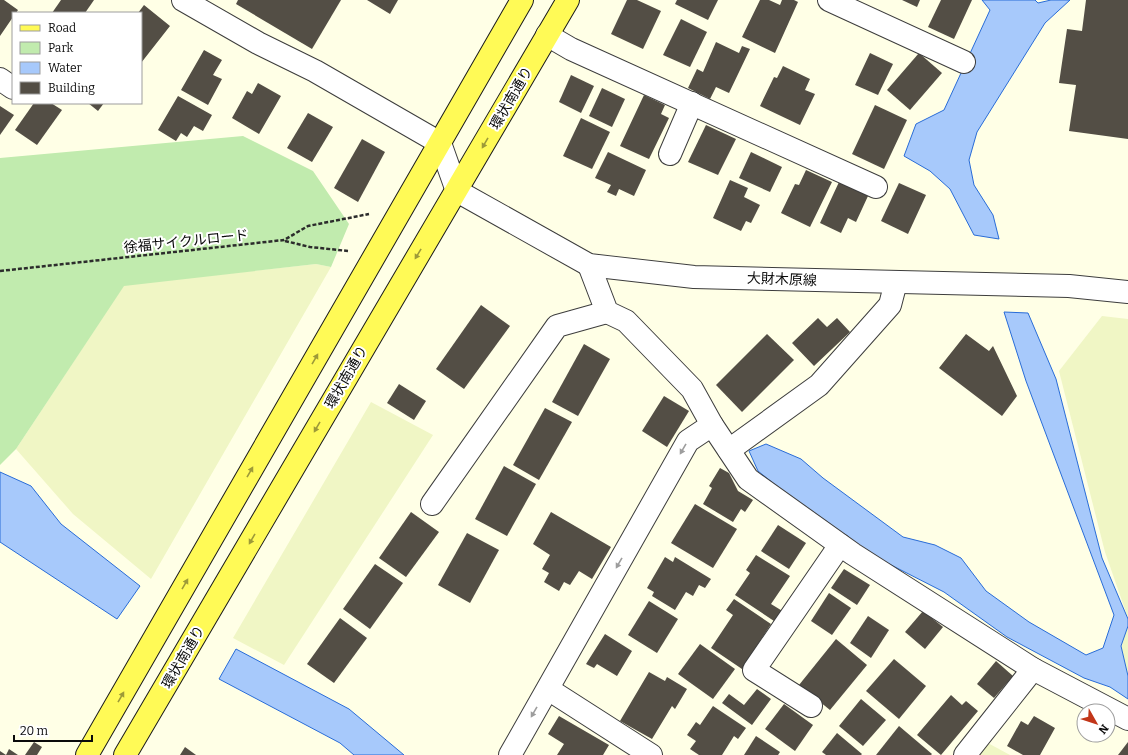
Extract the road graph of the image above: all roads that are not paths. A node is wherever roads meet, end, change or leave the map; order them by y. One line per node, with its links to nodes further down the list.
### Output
1 (183, 0): 10 (street)
2 (522, 0): 10 (main road)
3 (568, 0): 5 (main road, 環状南通り)
4 (829, 0): 6 (street)
5 (547, 35): 9 (street); 13 (main road, 環状南通り, one-way to 13)
6 (964, 62)
7 (0, 79): 8 (street)
8 (12, 87)
9 (692, 103): 11 (street); 12 (street)
10 (440, 142): 13 (street); 26 (main road, one-way to 10)
11 (670, 154)
12 (876, 187)
13 (456, 191): 14 (street, 大財木原線); 27 (main road, 環状南通り, one-way to 27)
14 (589, 265): 15 (street, 大財木原線); 17 (street)
15 (896, 282): 16 (street, 大財木原線); 19 (street)
16 (1128, 292)
17 (607, 312): 18 (street); 20 (street)
18 (712, 425): 19 (street); 23 (street, one-way to 23)
19 (729, 450): 21 (street)
20 (432, 504)
21 (840, 545): 22 (street); 24 (street)
22 (1033, 669): 25 (street); 30 (street)
23 (548, 689): 28 (street, one-way to 28); 29 (street)
24 (811, 706)
25 (1128, 719)
26 (87, 755)
27 (125, 755)
28 (510, 755)
29 (651, 755)
30 (965, 755)

